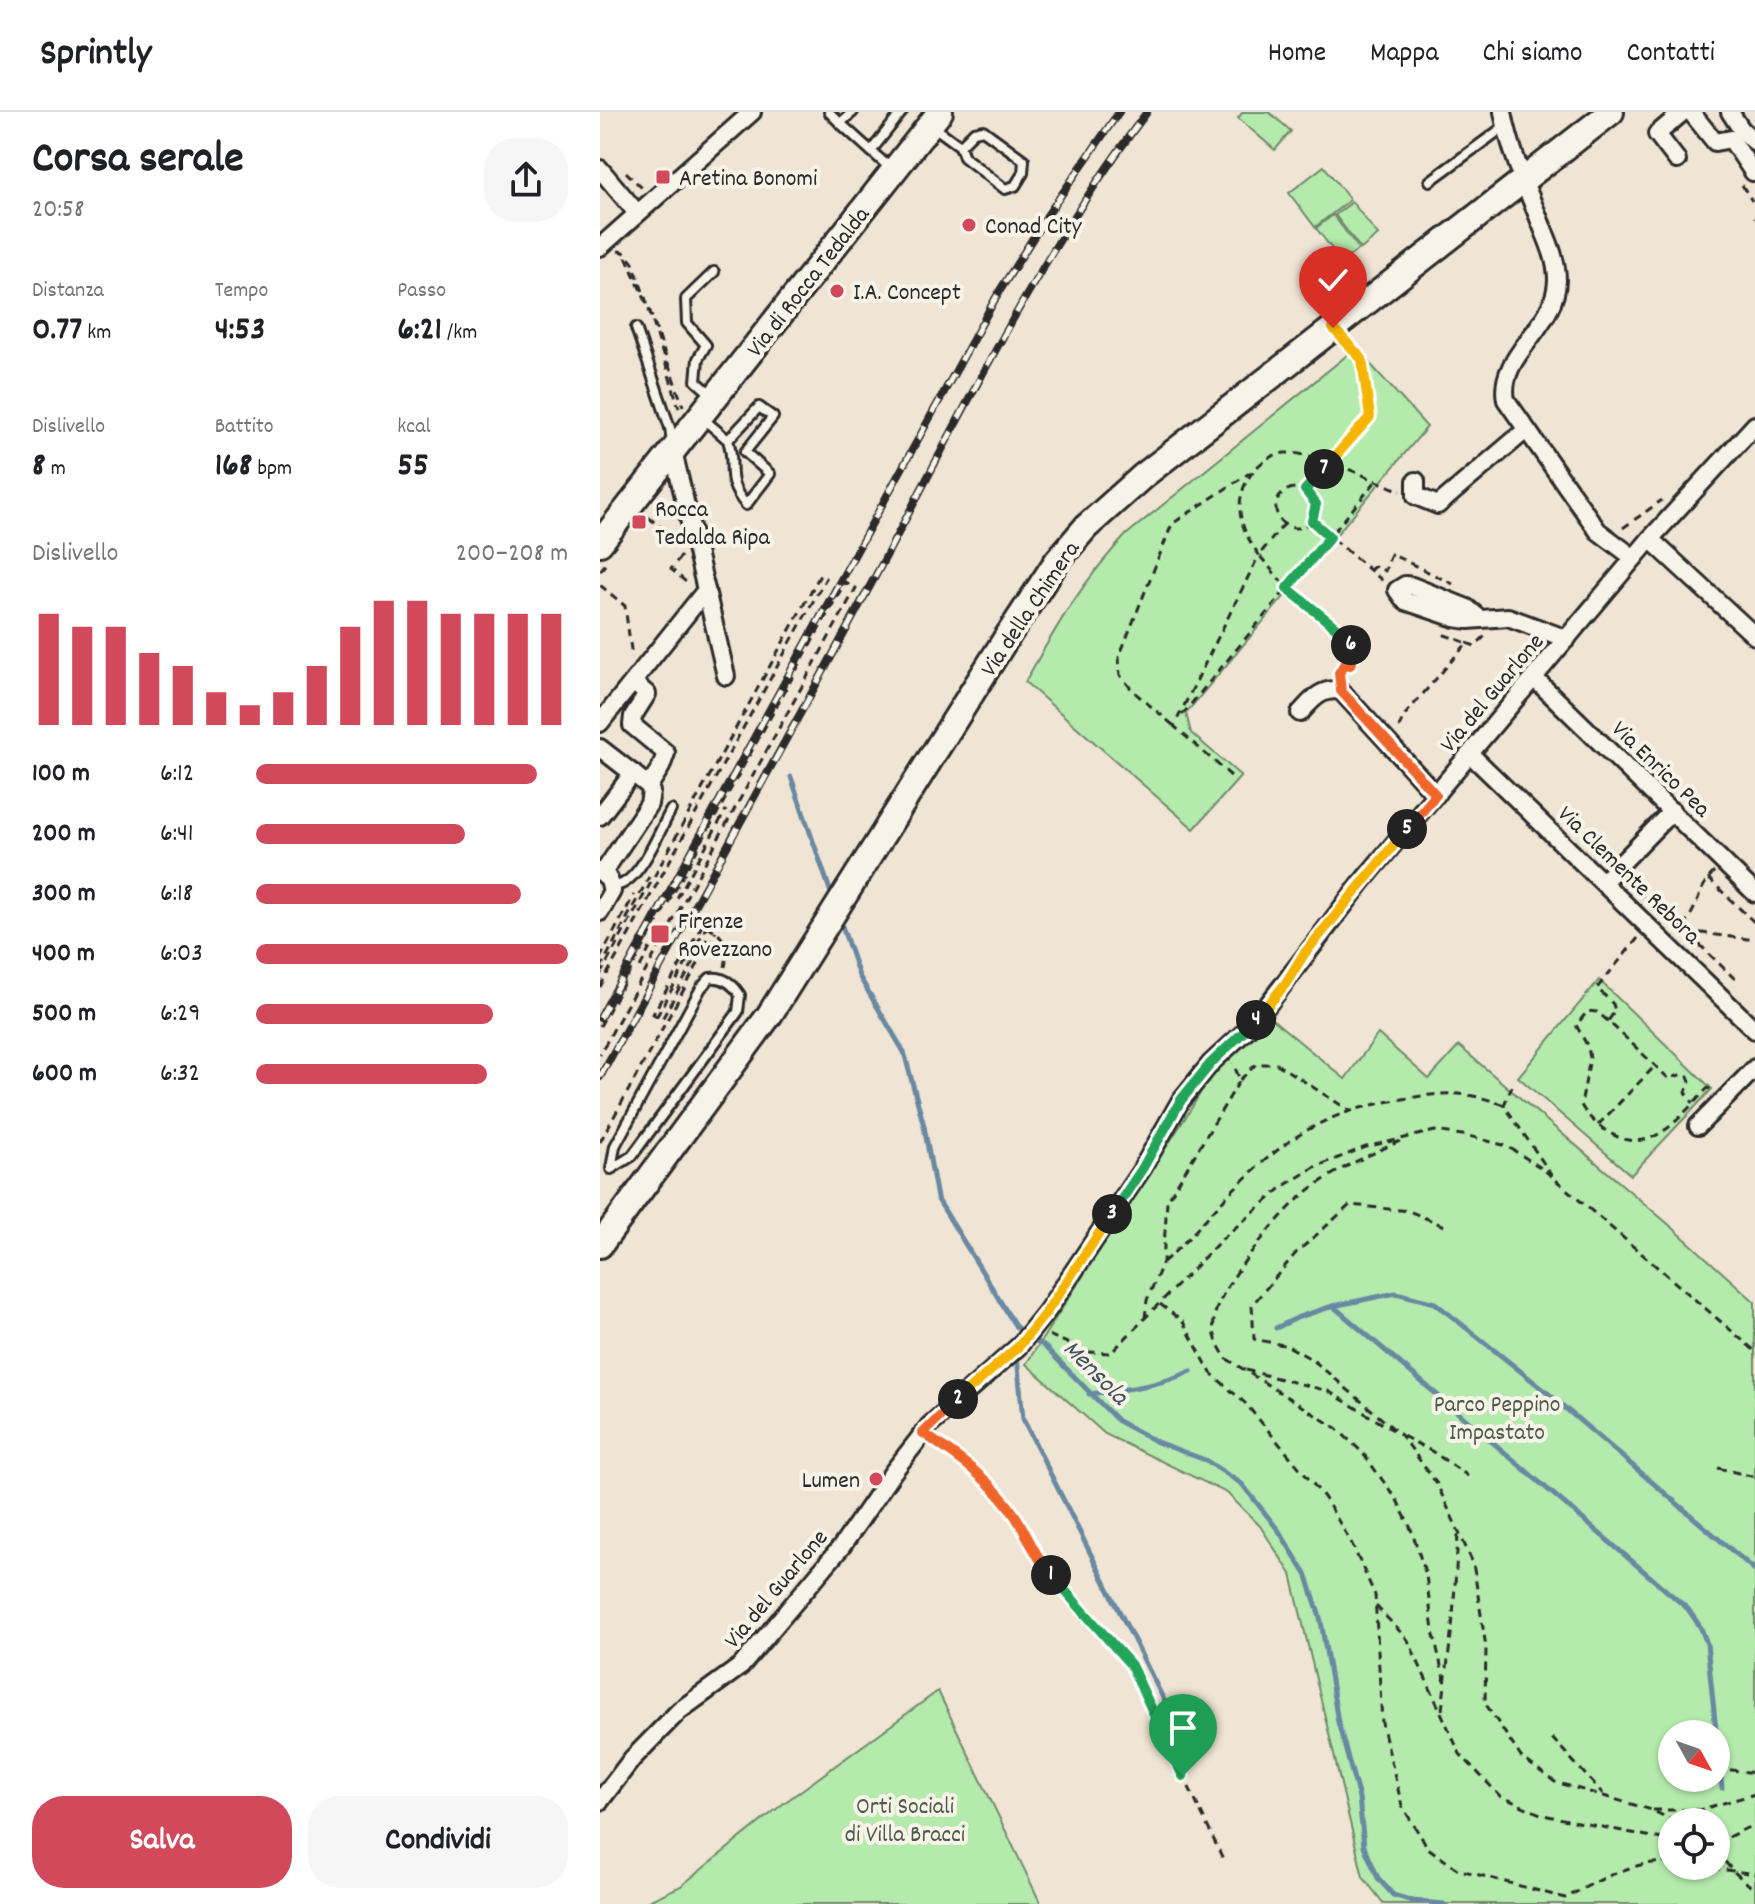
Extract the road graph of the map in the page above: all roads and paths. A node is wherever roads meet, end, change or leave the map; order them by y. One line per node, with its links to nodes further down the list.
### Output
1 (752, 112): 22 (street)
2 (829, 112): 11 (lane)
3 (853, 112): 11 (lane)
4 (902, 112): 15 (lane)
5 (1611, 112): 20 (street, Via della Chimera)
6 (1683, 112): 16 (street)
7 (1691, 112): 12 (street)
8 (1730, 112): 12 (street)
9 (935, 118): 14 (lane); 18 (street, Via di Rocca Tedalda)
10 (1504, 119): 20 (street); 21 (lane)
11 (840, 123): 15 (lane)
12 (1736, 134): 13 (street); 19 (street)
13 (1755, 142)
14 (960, 146): 14 (lane)
15 (871, 151): 18 (lane)
16 (1677, 160)
17 (600, 169): 22 (street)
18 (894, 171): 27 (street, Via di Rocca Tedalda)
19 (1755, 171)
20 (1524, 180): 26 (street, Via della Chimera); 30 (street)
21 (1430, 181)
22 (637, 213): 23 (street)
23 (604, 248): 28 (path)
24 (714, 272): 27 (lane)
25 (636, 328): 32 (lane)
26 (1333, 328): 35 (path); 128 (street, Via della Chimera)
27 (715, 397): 28 (street, Via di Rocca Tedalda)
28 (689, 413): 31 (lane); 32 (street, Via di Rocca Tedalda)
29 (1755, 425): 46 (street, Via del Guarlone)
30 (1526, 430): 38 (street); 49 (street)
31 (728, 440): 33 (lane); 34 (lane)
32 (673, 451): 47 (street, Via di Rocca Tedalda); 54 (street)
33 (745, 452): 34 (lane); 34 (lane)
34 (733, 455)
35 (1329, 464): 36 (path); 37 (path); 39 (path)
36 (1254, 470): 48 (path); 67 (path)
37 (1376, 481): 38 (path); 45 (path)
38 (1416, 489)
39 (1305, 490): 42 (path); 43 (path)
40 (1663, 500): 44 (path)
41 (645, 514): 51 (path)
42 (1312, 521): 43 (path); 45 (path)
43 (1284, 524): 48 (path)
44 (1616, 533)
45 (1330, 537): 50 (path); 53 (path)
46 (1650, 539): 49 (street, Via del Guarlone); 58 (street)
47 (600, 543)
48 (1259, 555): 53 (path); 65 (path)
49 (1634, 558): 59 (street, Via del Guarlone)
50 (1370, 570): 55 (path); 56 (path)
51 (688, 583)
52 (600, 585): 60 (path)
53 (1287, 588): 63 (path); 65 (path)
54 (706, 590): 60 (street); 61 (street)
55 (1397, 590): 59 (street)
56 (1450, 591)
57 (1449, 624): 68 (path)
58 (1755, 636)
59 (1567, 639): 62 (street, Via del Guarlone)
60 (633, 675): 66 (street); 73 (street)
61 (726, 676)
62 (1534, 678): 70 (street, Via del Guarlone); 78 (street, Via Enrico Pea)
63 (1341, 691): 64 (street); 74 (street)
64 (1300, 713)
65 (1178, 720): 67 (path)
66 (600, 723)
67 (1174, 726): 72 (path)
68 (1395, 738)
69 (600, 748): 71 (street)
70 (1470, 754): 74 (street, Via del Guarlone); 86 (street, Via Clemente Rebora)
71 (633, 773): 73 (street); 80 (street)
72 (1231, 776)
73 (649, 786): 83 (street)
74 (1436, 795): 112 (street, Via del Guarlone)
75 (721, 807): 77 (path); 79 (path); 100 (path)
76 (671, 810): 83 (lane)
77 (726, 810): 79 (path); 89 (path)
78 (1672, 811): 81 (street, Via Enrico Pea); 86 (street)
79 (732, 813): 103 (path)
80 (600, 816)
81 (1724, 862): 85 (path); 87 (street, Via Enrico Pea)
82 (1621, 875): 93 (path)
83 (605, 877): 90 (street)
84 (650, 877): 102 (path); 104 (path); 107 (path)
85 (1708, 878): 91 (path); 93 (path)
86 (1604, 881): 111 (street, Via Clemente Rebora)
87 (1755, 893)
88 (634, 895): 99 (path)
89 (677, 898)
90 (600, 912)
91 (1755, 923)
92 (707, 926): 94 (path); 108 (path); 108 (path)
93 (1684, 929): 96 (path); 106 (path)
94 (716, 931): 97 (path); 105 (path)
95 (1643, 932): 109 (path)
96 (1755, 940)
97 (709, 942): 108 (path); 125 (path)
98 (650, 948): 101 (path)
99 (600, 958)
100 (634, 964): 101 (path); 110 (path)
101 (640, 967): 103 (path)
102 (600, 969)
103 (646, 970): 113 (path)
104 (600, 975)
105 (722, 978): 105 (lane)
106 (1737, 981)
107 (600, 987)
108 (657, 1016)
109 (1608, 1021): 114 (path); 122 (path)
110 (600, 1026)
111 (1755, 1030)
112 (1227, 1048): 116 (path); 132 (street, Via del Guarlone)
113 (600, 1054)
114 (1655, 1066): 119 (path); 122 (path)
115 (1755, 1068): 123 (street)
116 (1240, 1080): 121 (path); 129 (path)
117 (1512, 1086): 120 (path)
118 (1714, 1093): 119 (path)
119 (1693, 1103): 122 (path)
120 (1504, 1105): 121 (path); 126 (path)
121 (1350, 1111): 129 (path)
122 (1598, 1125)
123 (1698, 1126)
124 (1409, 1137): 126 (path); 130 (path); 134 (path)
125 (600, 1142)
126 (1555, 1180): 133 (path)
127 (1444, 1226): 136 (path)
128 (600, 1245)
129 (1163, 1262): 131 (path)
130 (1160, 1304): 131 (path); 141 (path)
131 (1145, 1318): 132 (path)
132 (1033, 1328): 135 (street, Via del Guarlone)
133 (1755, 1351)
134 (1240, 1368): 136 (path); 142 (path)
135 (923, 1433): 149 (street, Via del Guarlone); 155 (path)
136 (1402, 1436): 138 (path); 140 (path)
137 (1718, 1468): 139 (path)
138 (1468, 1476)
139 (1755, 1477)
140 (1458, 1531): 142 (path); 147 (path)
141 (1376, 1606): 143 (path); 156 (path)
142 (1445, 1683): 143 (path)
143 (1442, 1714): 154 (path)
144 (1552, 1738): 147 (path)
145 (1730, 1770): 146 (path)
146 (1755, 1773)
147 (1603, 1794): 150 (path)
148 (1755, 1794): 150 (path)
149 (600, 1801)
150 (1652, 1810): 151 (path)
151 (1658, 1813)
152 (1755, 1824): 153 (path)
153 (1730, 1836)
154 (1658, 1838)
155 (1223, 1859)
156 (1658, 1863)
157 (1730, 1867): 159 (path)
158 (1730, 1871): 159 (path)
159 (1733, 1871): 160 (path); 161 (path)
160 (1755, 1874)
161 (1755, 1890)

